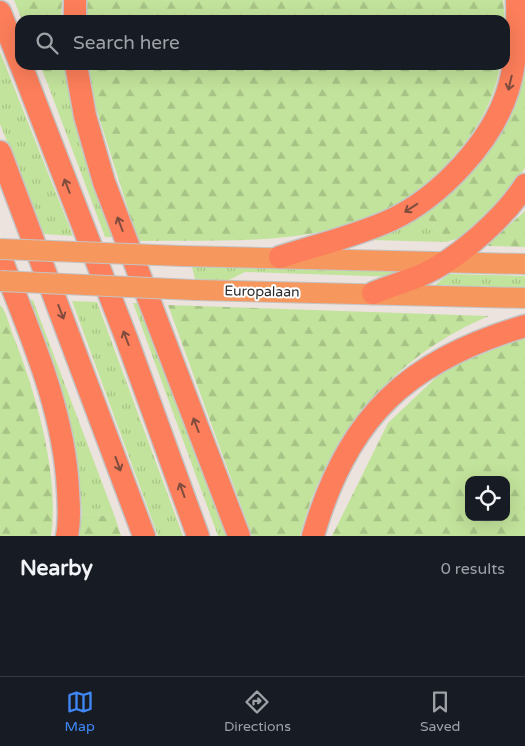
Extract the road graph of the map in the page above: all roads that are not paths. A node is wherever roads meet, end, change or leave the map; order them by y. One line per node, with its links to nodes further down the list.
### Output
1 (75, 0): 4 (highway)
2 (517, 0): 12 (highway, one-way to 12)
3 (0, 12): 5 (highway)
4 (75, 15)
5 (15, 51)
6 (22, 70): 21 (highway, one-way to 6)
7 (77, 70): 22 (highway, one-way to 7)
8 (0, 152): 20 (highway, one-way to 20)
9 (525, 185): 13 (highway)
10 (0, 249): 12 (highway, bridge)
11 (0, 256): 19 (highway)
12 (280, 257): 13 (highway)
13 (445, 262): 14 (highway); 16 (highway)
14 (525, 264)
15 (0, 282): 16 (highway, Europalaan, bridge)
16 (373, 293): 17 (highway, Europalaan)
17 (525, 298)
18 (525, 326): 23 (highway)
19 (67, 536)
20 (144, 536)
21 (198, 536)
22 (239, 536)
23 (313, 536)

